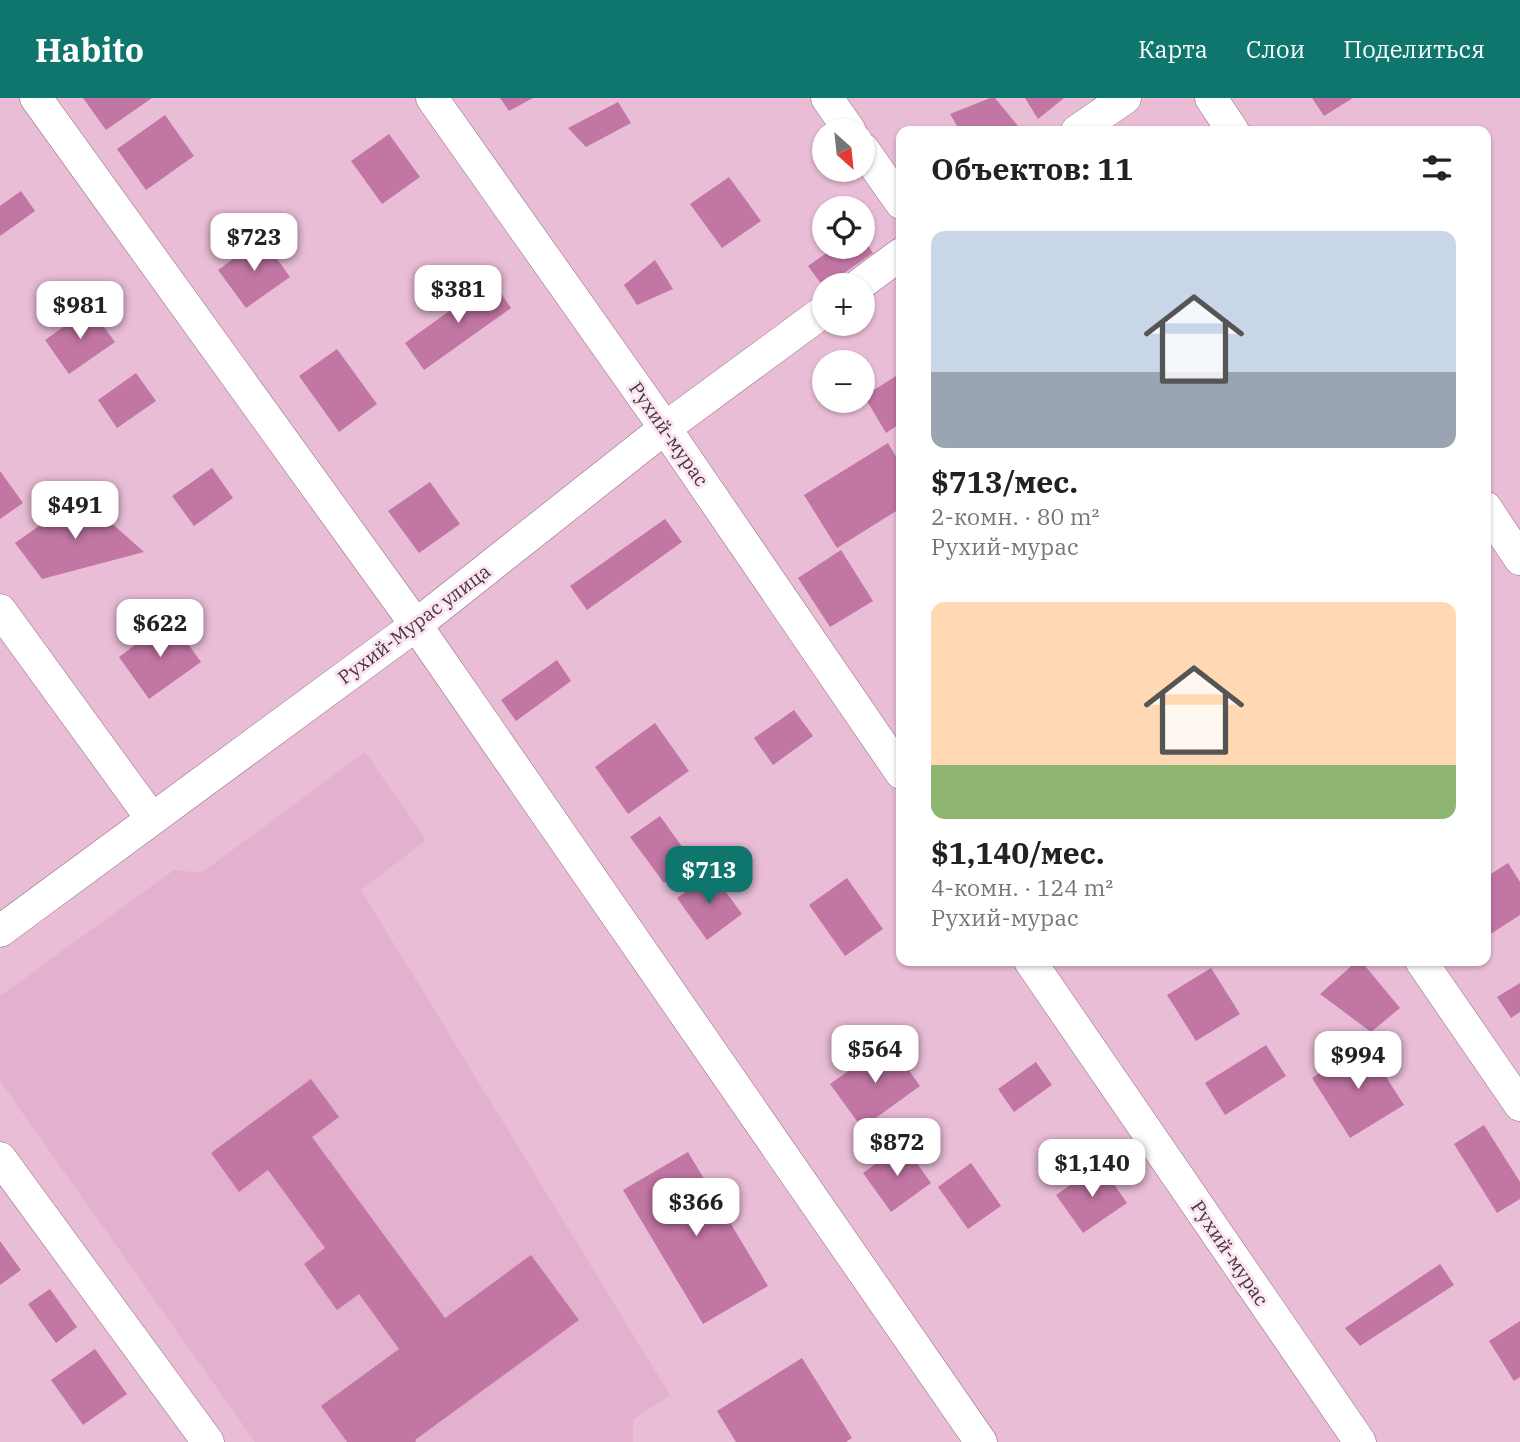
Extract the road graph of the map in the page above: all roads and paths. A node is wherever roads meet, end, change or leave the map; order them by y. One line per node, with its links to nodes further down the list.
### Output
1 (36, 98): 18 (street)
2 (432, 98): 14 (street, Рухий-мурас)
3 (827, 98): 6 (street)
4 (1125, 98): 7 (street)
5 (1210, 98): 8 (street)
6 (842, 119)
7 (1084, 126)
8 (1230, 126)
9 (875, 166): 10 (street)
10 (896, 195)
11 (896, 258): 12 (street)
12 (875, 273)
13 (812, 320): 14 (street, Рухий-Мурас улица)
14 (665, 428): 18 (street, Рухий-Мурас улица); 19 (street, Рухий-мурас)
15 (1491, 516): 16 (street)
16 (1520, 559)
17 (0, 610): 20 (street)
18 (416, 625): 20 (street, Рухий-Мурас улица); 27 (street)
19 (896, 766)
20 (152, 819): 21 (street, Рухий-Мурас улица)
21 (0, 931)
22 (1033, 966): 28 (street, Рухий-мурас)
23 (1424, 966): 24 (street)
24 (1520, 1105)
25 (0, 1158): 26 (street)
26 (208, 1442)
27 (981, 1442)
28 (1360, 1442)

